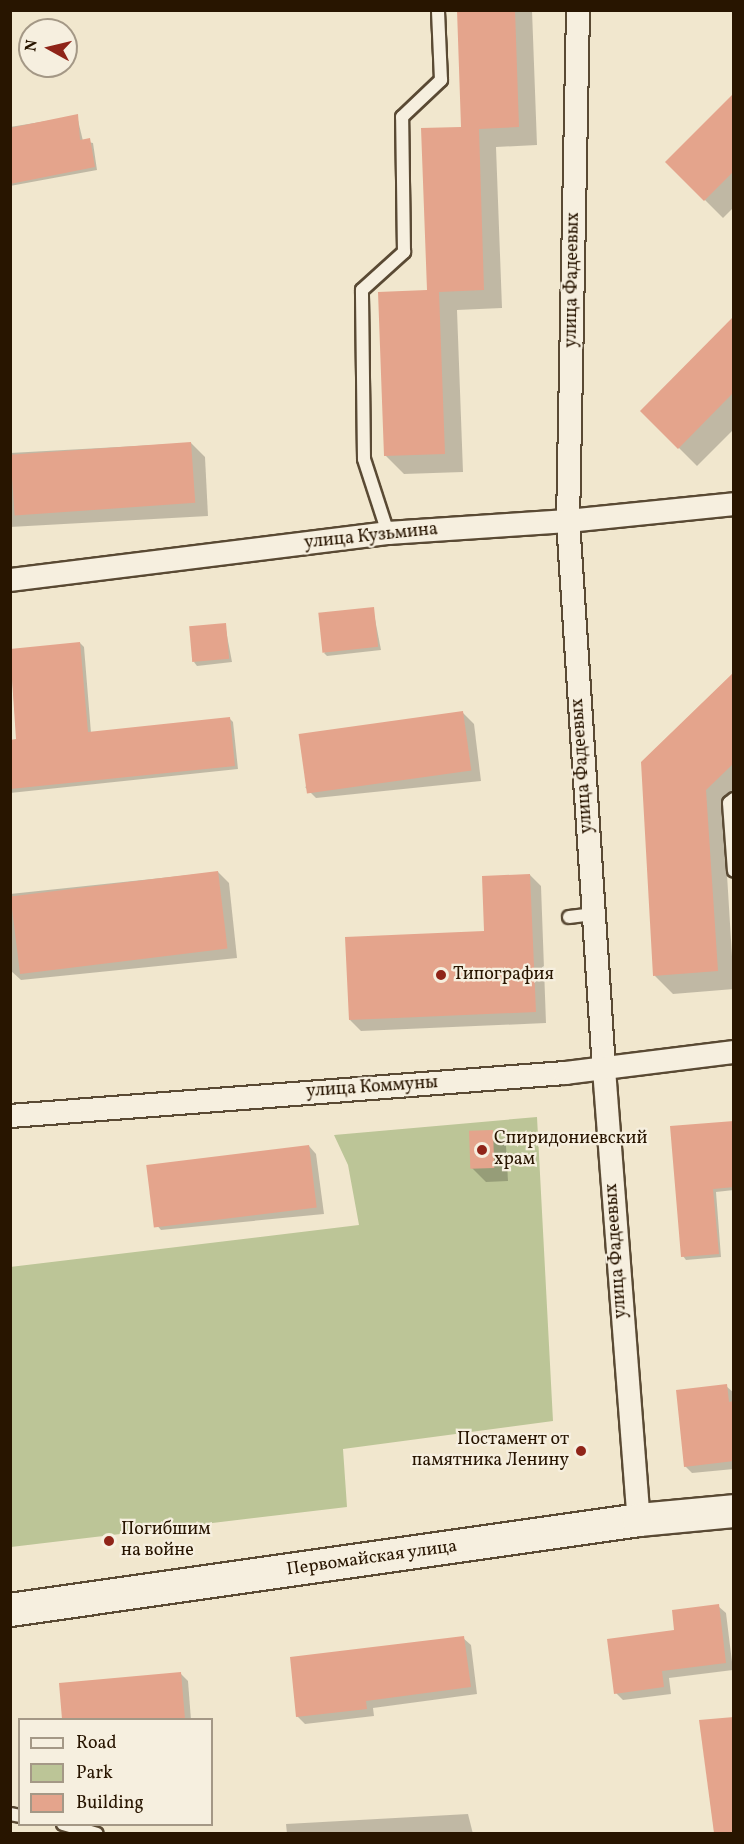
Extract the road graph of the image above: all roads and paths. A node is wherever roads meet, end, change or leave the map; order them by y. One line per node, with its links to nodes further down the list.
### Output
1 (438, 10): 5 (lane)
2 (578, 10): 4 (street, улица Фадеевых)
3 (734, 504): 4 (street, улица Кузьмина)
4 (568, 521): 5 (street, улица Кузьмина); 9 (street, улица Фадеевых)
5 (388, 533): 6 (street, улица Кузьмина)
6 (10, 580)
7 (734, 800): 8 (lane)
8 (734, 871)
9 (593, 914): 10 (lane); 12 (street, улица Фадеевых)
10 (569, 917)
11 (734, 1052): 12 (street, улица Коммуны)
12 (604, 1069): 13 (street, улица Коммуны); 15 (street, улица Фадеевых)
13 (10, 1116)
14 (734, 1511): 15 (main road, Первомайская улица)
15 (639, 1520): 16 (main road, Первомайская улица)
16 (10, 1611)
17 (71, 1826): 18 (lane)
18 (97, 1833)

